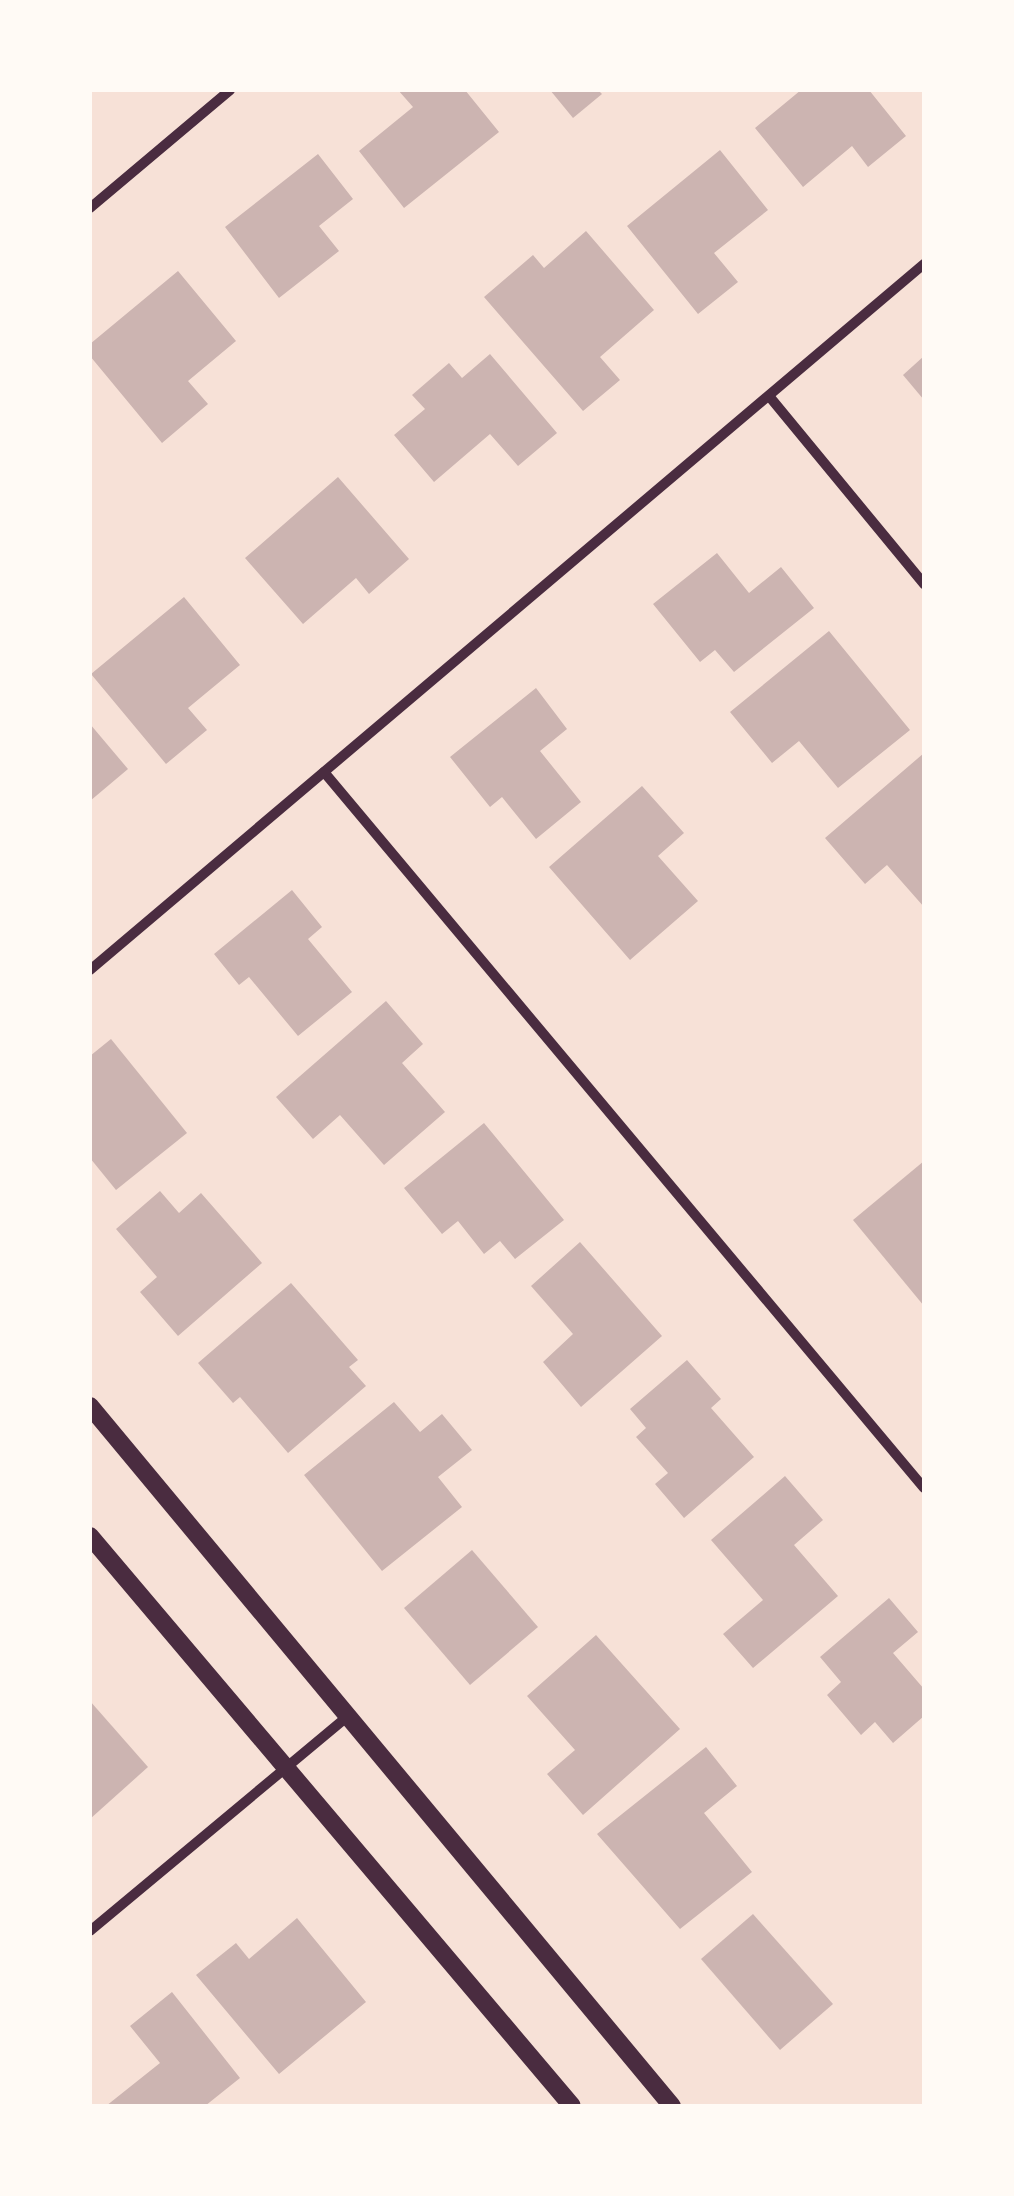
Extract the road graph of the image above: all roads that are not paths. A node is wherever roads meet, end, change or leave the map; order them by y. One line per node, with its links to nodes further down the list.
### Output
1 (230, 90): 2 (street)
2 (90, 208)
3 (924, 264): 4 (street)
4 (768, 396): 5 (street); 6 (street)
5 (924, 584)
6 (324, 772): 7 (street); 9 (street)
7 (90, 970)
8 (90, 1406): 11 (street)
9 (924, 1488)
10 (90, 1536): 12 (street)
11 (348, 1716): 12 (street); 15 (street)
12 (284, 1768): 13 (street); 14 (street)
13 (90, 1932)
14 (572, 2106)
15 (672, 2106)

